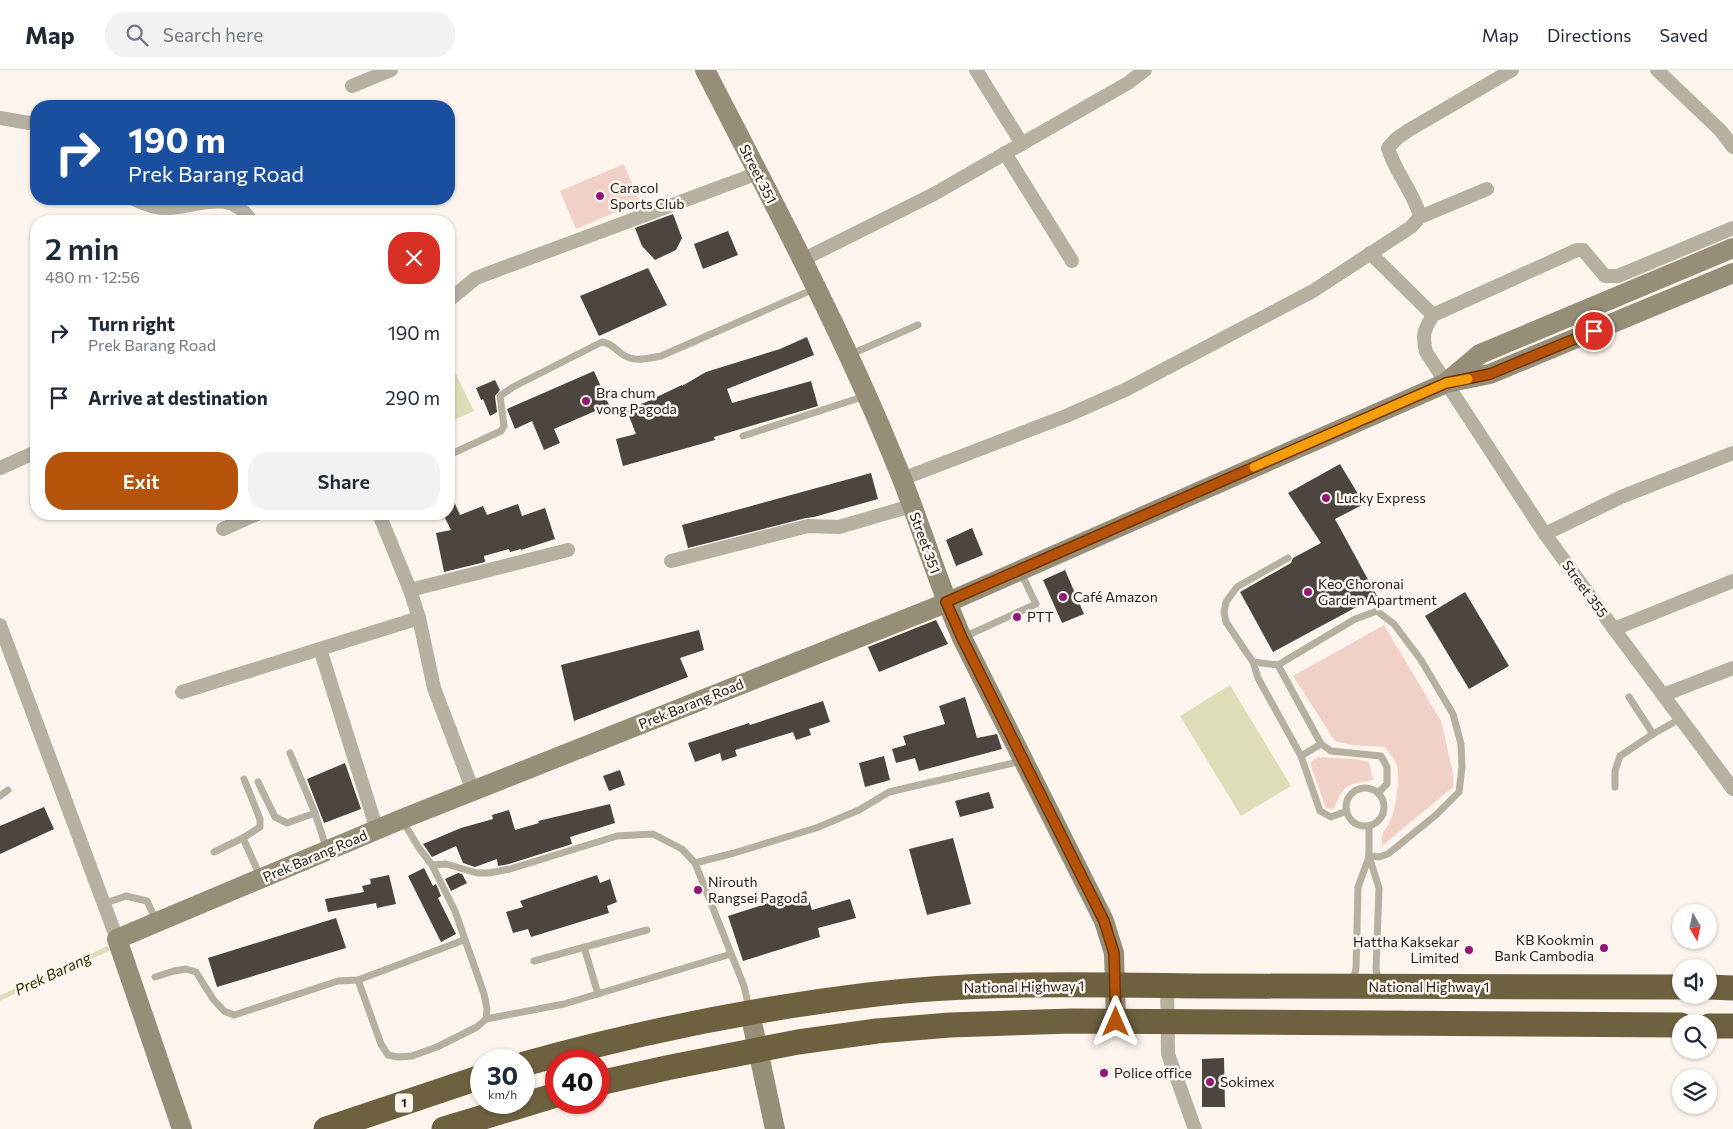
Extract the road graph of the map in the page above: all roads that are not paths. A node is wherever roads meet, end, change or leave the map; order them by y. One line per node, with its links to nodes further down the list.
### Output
1 (391, 70): 7 (street)
2 (705, 70): 13 (main road, Street 351)
3 (976, 70): 10 (street)
4 (1145, 70): 10 (street)
5 (1512, 70): 19 (street)
6 (1657, 70): 11 (street)
7 (352, 86)
8 (0, 118): 9 (street)
9 (30, 123)
10 (1022, 144): 12 (street)
11 (1733, 147)
12 (1005, 153): 23 (street); 24 (street)
13 (758, 173): 23 (main road, Street 351); 27 (street)
14 (1486, 189): 19 (street)
15 (151, 205): 16 (street)
16 (189, 205)
17 (234, 205): 18 (street)
18 (248, 215)
19 (1420, 217): 22 (street)
20 (1733, 228): 28 (street)
21 (1733, 248): 31 (main road, Prek Barang Road)
22 (1370, 253): 28 (street); 38 (street)
23 (802, 260): 26 (main road, Street 351)
24 (1072, 261)
25 (1733, 274): 31 (main road, Prek Barang Road)
26 (817, 288): 30 (main road, Street 351); 34 (lane)
27 (455, 295)
28 (1433, 315): 31 (street, Street 355)
29 (918, 325): 30 (lane)
30 (848, 355): 32 (main road, Street 351)
31 (1446, 383): 43 (street, Street 355); 47 (main road, Prek Barang Road)
32 (866, 396): 33 (lane); 38 (main road, Street 351)
33 (744, 436)
34 (455, 452)
35 (1733, 453): 43 (street)
36 (30, 455): 37 (street)
37 (0, 468)
38 (902, 479): 39 (main road, Street 351)
39 (912, 506): 46 (street); 50 (main road, Street 351)
40 (242, 520): 42 (street)
41 (381, 520): 49 (street)
42 (223, 528)
43 (1545, 534): 53 (street, Street 355)
44 (568, 550): 49 (street)
45 (1288, 558): 56 (lane)
46 (671, 561)
47 (1020, 570): 50 (main road, Prek Barang Road); 54 (lane)
48 (1733, 581): 53 (street)
49 (410, 590): 51 (street)
50 (946, 602): 54 (main road, Street 351); 73 (main road, Prek Barang Road)
51 (419, 618): 55 (street); 73 (street)
52 (0, 624): 88 (street)
53 (1614, 629): 60 (street, Street 355)
54 (962, 638): 67 (main road, Street 351)
55 (320, 649): 59 (street); 80 (street)
56 (1253, 662): 57 (lane); 66 (lane)
57 (1278, 665): 64 (lane); 84 (lane)
58 (1733, 668): 60 (street)
59 (182, 692)
60 (1663, 695): 62 (street, Street 355)
61 (1629, 697): 63 (lane)
62 (1680, 719): 63 (lane); 71 (street, Street 355)
63 (1653, 734): 70 (lane)
64 (1321, 744): 66 (lane); 74 (lane)
65 (290, 753): 77 (lane)
66 (1301, 756): 76 (lane)
67 (1023, 760): 85 (lane); 98 (main road, Street 351)
68 (244, 779): 81 (lane)
69 (258, 782): 77 (lane)
70 (1615, 787)
71 (1733, 789)
72 (8, 790): 75 (lane)
73 (473, 791): 78 (main road, Prek Barang Road)
74 (1378, 793): 76 (lane); 79 (lane)
75 (0, 796)
76 (1347, 811): 79 (lane)
77 (314, 813): 82 (lane)
78 (402, 820): 80 (main road, Prek Barang Road); 86 (lane)
79 (1369, 826): 84 (lane)
80 (378, 830): 82 (main road, Prek Barang Road)
81 (243, 838): 83 (lane); 87 (lane)
82 (328, 851): 87 (main road, Prek Barang Road)
83 (214, 852)
84 (1369, 856): 100 (lane); 101 (lane)
85 (695, 863): 86 (lane); 94 (lane)
86 (432, 865): 92 (lane)
87 (262, 878): 89 (main road, Prek Barang Road)
88 (103, 905): 89 (lane); 91 (street)
89 (157, 923): 91 (main road, Prek Barang Road)
90 (647, 930): 93 (lane)
91 (117, 939): 118 (main road)
92 (464, 940): 97 (lane); 107 (lane)
93 (584, 947): 95 (lane); 105 (lane)
94 (731, 954): 105 (lane); 106 (lane)
95 (534, 961)
96 (155, 977): 97 (lane)
97 (358, 980): 107 (lane)
98 (1116, 985): 99 (highway, National Highway 1); 106 (highway, National Highway 1); 108 (main road, Street 351)
99 (1167, 986): 100 (highway, National Highway 1); 109 (street)
100 (1352, 986): 101 (highway, National Highway 1)
101 (1381, 986): 102 (highway, National Highway 1)
102 (1672, 987)
103 (1717, 988): 104 (highway)
104 (1733, 988)
105 (598, 994): 107 (lane)
106 (750, 1014): 113 (main road); 114 (highway, National Highway 1)
107 (486, 1019)
108 (1116, 1022): 109 (highway); 113 (highway)
109 (1167, 1022): 110 (highway); 122 (street)
110 (1672, 1025)
111 (1717, 1026): 112 (highway)
112 (1733, 1026)
113 (758, 1051): 115 (highway); 121 (main road)
114 (535, 1061)
115 (610, 1081)
116 (470, 1082): 119 (highway, 1)
117 (478, 1114): 120 (highway)
118 (182, 1129)
119 (326, 1129)
120 (444, 1129)
121 (775, 1129)
122 (1194, 1129)

